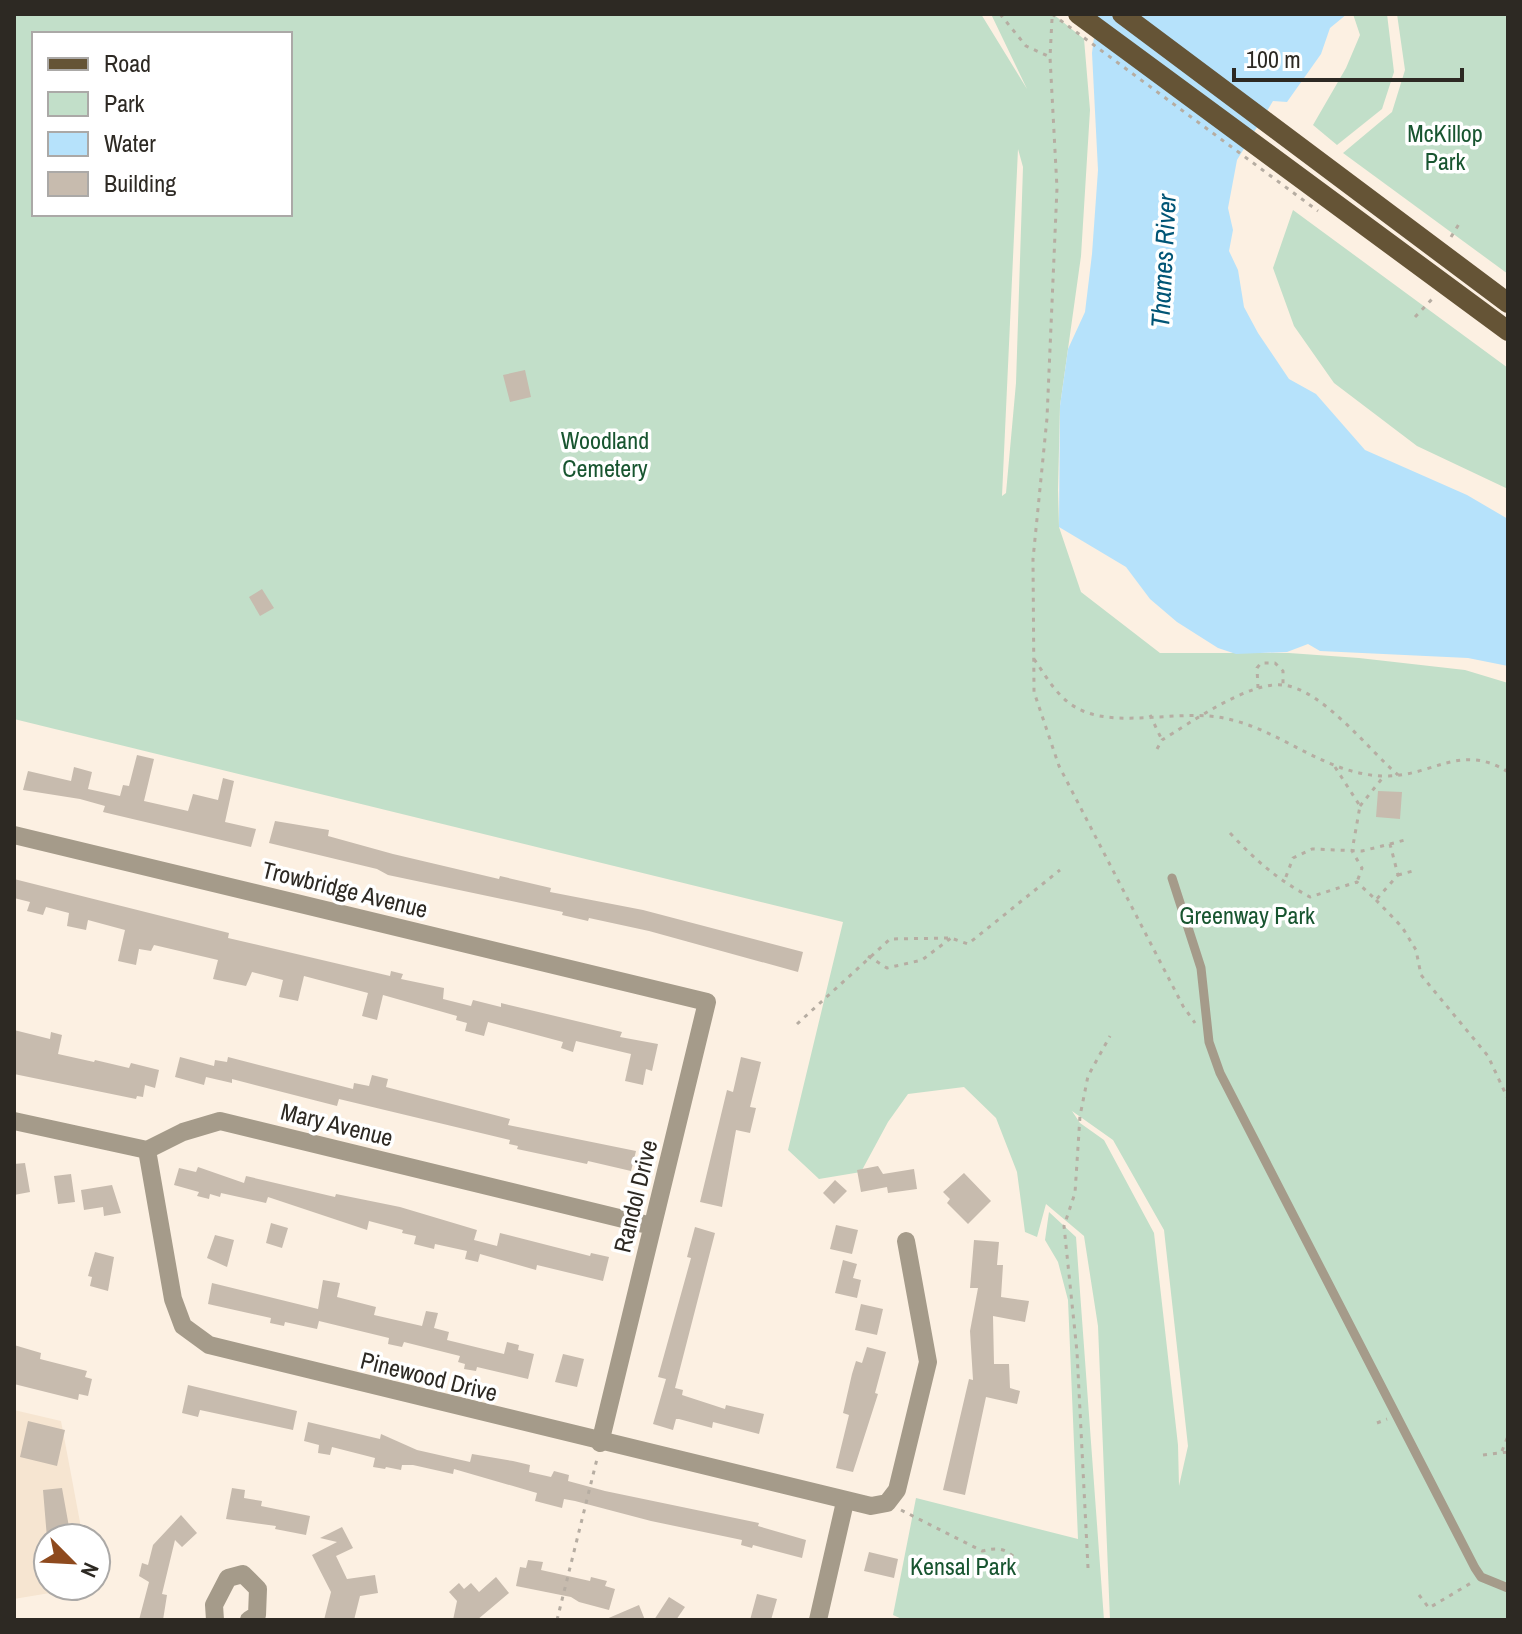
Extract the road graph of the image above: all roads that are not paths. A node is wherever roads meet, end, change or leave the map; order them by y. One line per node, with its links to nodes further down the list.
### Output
1 (1078, 14): 4 (main road)
2 (1122, 14): 3 (main road)
3 (1508, 303)
4 (1508, 331)
5 (14, 835): 7 (street, Trowbridge Avenue)
6 (1172, 878): 14 (lane)
7 (664, 991): 10 (street, Randol Drive)
8 (14, 1121): 9 (street)
9 (147, 1150): 10 (street, Mary Avenue); 12 (street, Pinewood Drive)
10 (652, 1226): 12 (street, Randol Drive)
11 (906, 1241): 13 (street, Pinewood Drive)
12 (600, 1443): 13 (street, Pinewood Drive)
13 (845, 1502): 17 (street)
14 (1508, 1588)
15 (215, 1620): 16 (street)
16 (249, 1620)
17 (818, 1620)

